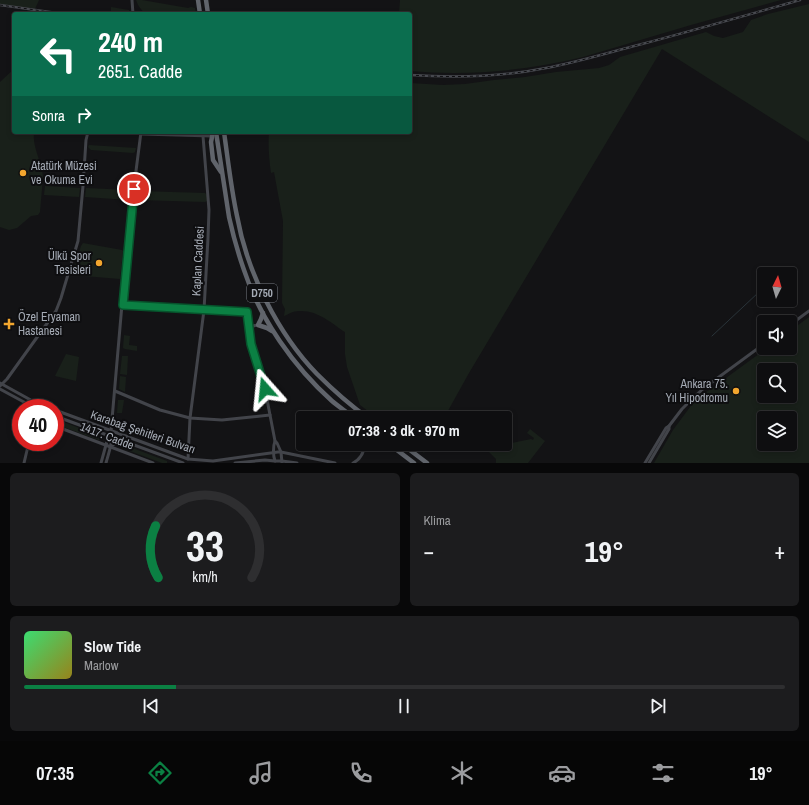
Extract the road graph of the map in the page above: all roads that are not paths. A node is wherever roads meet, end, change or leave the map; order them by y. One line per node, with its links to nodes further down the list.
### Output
1 (132, 0): 4 (street)
2 (198, 0): 5 (highway)
3 (206, 0): 6 (highway)
4 (133, 12)
5 (200, 12)
6 (208, 12)
7 (88, 134): 24 (street)
8 (141, 134): 15 (street)
9 (162, 134): 13 (street)
10 (212, 134): 13 (street); 14 (highway)
11 (216, 134): 14 (highway, D750)
12 (224, 134): 30 (highway, D750)
13 (203, 136): 16 (street, Kaplan Caddesi)
14 (222, 174): 18 (highway, D750)
15 (123, 305): 16 (street); 26 (street)
16 (204, 310): 21 (street); 33 (street, Kaplan Caddesi)
17 (809, 311): 19 (street)
18 (263, 313): 20 (highway); 22 (highway, D750)
19 (797, 320)
20 (258, 325): 21 (street); 22 (highway)
21 (248, 327): 32 (street)
22 (275, 333): 29 (highway, D750)
23 (757, 349): 35 (street)
24 (1, 385): 25 (street); 28 (street)
25 (0, 391): 27 (street)
26 (115, 391): 33 (street); 37 (street)
27 (16, 399)
28 (28, 399)
29 (345, 411)
30 (359, 411)
31 (64, 413): 37 (street, Karabağ Şehitleri Bulvarı)
32 (270, 415): 33 (street); 41 (street)
33 (190, 418): 50 (street, Kaplan Caddesi)
34 (64, 419): 38 (street, Karabağ Şehitleri Bulvarı)
35 (669, 426): 64 (street); 65 (street)
36 (64, 429): 42 (street, 1417. Cadde)
37 (111, 431): 38 (street); 39 (street); 50 (street, Karabağ Şehitleri Bulvarı)
38 (108, 435): 39 (street, Karabağ Şehitleri Bulvarı); 42 (street)
39 (112, 437): 40 (street, Karabağ Şehitleri Bulvarı); 43 (street)
40 (120, 440): 43 (street); 57 (street, Karabağ Şehitleri Bulvarı)
41 (275, 441): 48 (street); 49 (street)
42 (106, 445): 43 (street, 1417. Cadde); 54 (street)
43 (110, 447): 55 (street); 56 (street, 1417. Cadde)
44 (27, 451): 53 (street)
45 (363, 451): 61 (street)
46 (398, 451): 62 (highway)
47 (411, 451): 63 (highway)
48 (281, 452): 49 (street, Karabağ Şehitleri Bulvarı); 52 (street); 60 (street, Karabağ Şehitleri Bulvarı)
49 (274, 453): 50 (street, Karabağ Şehitleri Bulvarı); 51 (street)
50 (188, 459)
51 (276, 462): 52 (street); 58 (street)
52 (282, 462): 59 (street)
53 (24, 463)
54 (101, 463)
55 (106, 463)
56 (153, 463)
57 (183, 463)
58 (235, 463)
59 (296, 463)
60 (335, 463)
61 (353, 463)
62 (414, 463)
63 (427, 463)
64 (645, 463)
65 (649, 463)

